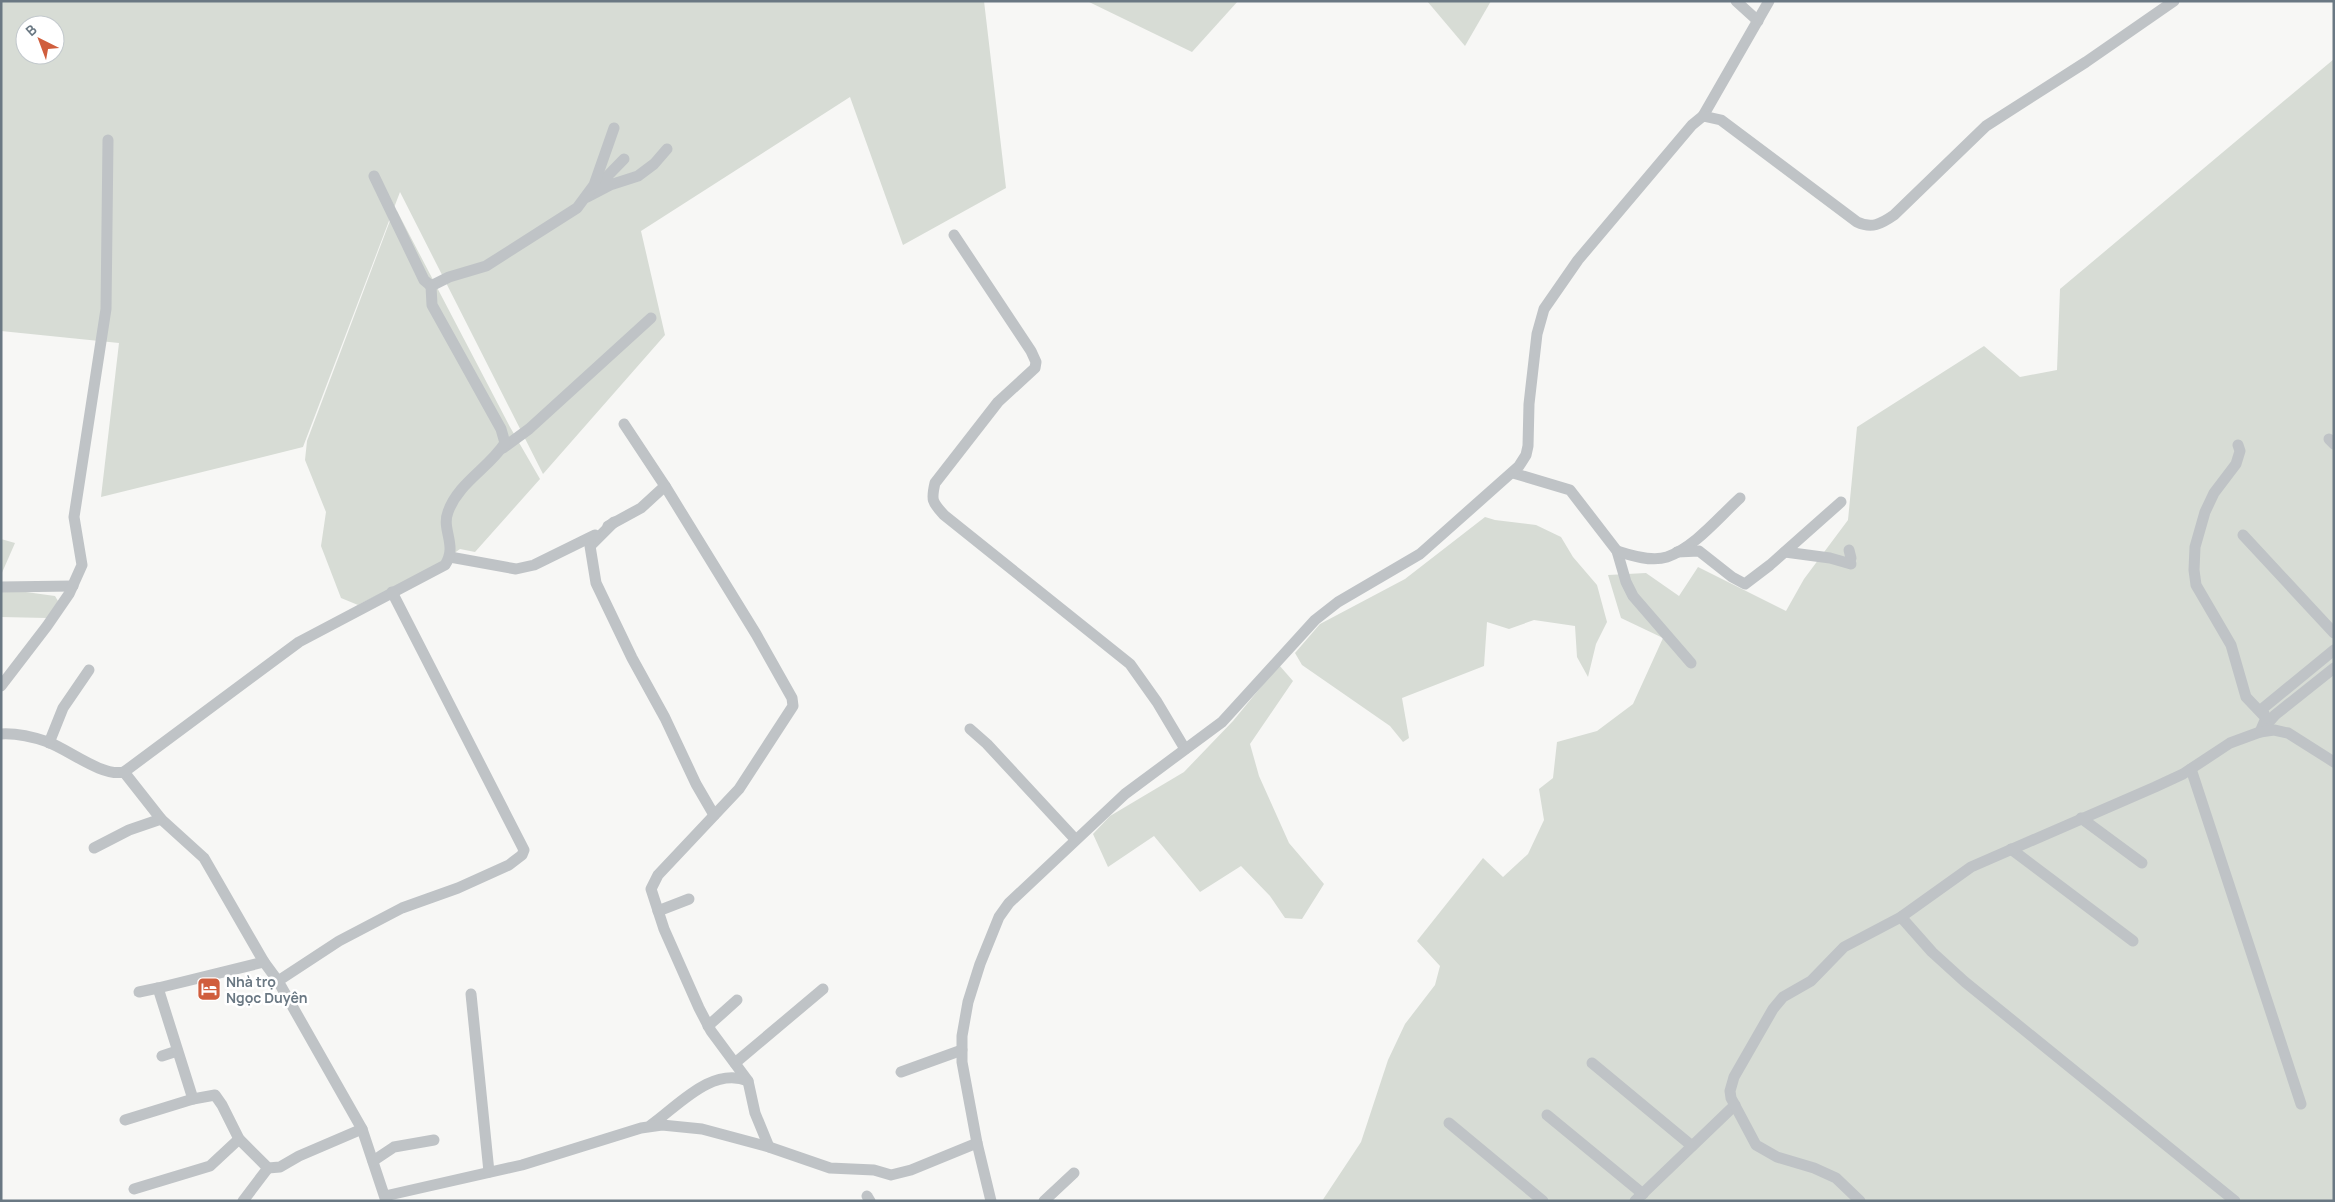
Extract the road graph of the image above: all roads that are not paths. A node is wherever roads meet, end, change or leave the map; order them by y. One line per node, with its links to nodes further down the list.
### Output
1 (1736, 1): 4 (street)
2 (1769, 1): 4 (street)
3 (2174, 1): 5 (street)
4 (1758, 21): 5 (street)
5 (1703, 116): 18 (street)
6 (614, 128): 11 (street)
7 (108, 140): 29 (street)
8 (667, 149): 11 (street)
9 (624, 159): 11 (street)
10 (374, 176): 13 (street)
11 (587, 198): 13 (street)
12 (954, 235): 43 (street)
13 (431, 286): 17 (street)
14 (651, 318): 17 (street)
15 (624, 424): 19 (street)
16 (2238, 445): 38 (street)
17 (503, 448): 28 (street)
18 (1513, 473): 25 (street); 43 (street)
19 (665, 486): 22 (street); 47 (street)
20 (1740, 498): 26 (street)
21 (1841, 502): 27 (street)
22 (614, 522): 28 (street); 47 (street)
23 (2243, 535): 32 (street)
24 (1848, 550): 27 (street)
25 (1617, 551): 26 (street); 34 (street)
26 (1677, 552): 27 (street)
27 (1785, 552)
28 (450, 558): 31 (street)
29 (72, 586): 30 (street); 37 (street)
30 (1, 587)
31 (392, 592): 46 (street); 59 (street)
32 (2334, 633)
33 (2334, 650): 38 (street)
34 (1691, 663)
35 (2334, 668): 40 (street)
36 (89, 670): 42 (street)
37 (1, 686)
38 (2266, 718): 40 (street)
39 (970, 729): 50 (street)
40 (2260, 732): 44 (street); 45 (street)
41 (1, 734): 42 (street)
42 (49, 742): 46 (street)
43 (1185, 749): 50 (street)
44 (2334, 762)
45 (2190, 769): 48 (street); 74 (street)
46 (124, 772): 49 (street)
47 (714, 815): 55 (street)
48 (2081, 818): 52 (street); 53 (street)
49 (161, 819): 51 (street); 58 (street)
50 (1075, 839): 66 (street)
51 (94, 848)
52 (2011, 849): 56 (street); 57 (street)
53 (2142, 864)
54 (689, 899): 55 (street)
55 (658, 911): 65 (street)
56 (1901, 917): 75 (street); 98 (street)
57 (2133, 941)
58 (264, 962): 59 (street); 60 (street)
59 (278, 981): 80 (street)
60 (158, 988): 62 (street); 67 (street)
61 (823, 989): 69 (street)
62 (139, 992)
63 (471, 994): 88 (street)
64 (737, 1000): 65 (street)
65 (708, 1026): 69 (street)
66 (962, 1050): 71 (street); 83 (street)
67 (177, 1051): 68 (street); 73 (street)
68 (162, 1056)
69 (735, 1063): 72 (street)
70 (1592, 1063): 84 (street)
71 (901, 1072)
72 (748, 1082): 79 (street); 85 (street)
73 (193, 1099): 77 (street); 81 (street)
74 (2301, 1104)
75 (1735, 1105): 84 (street); 97 (street)
76 (1548, 1115): 91 (street)
77 (125, 1120)
78 (1450, 1123): 96 (street)
79 (650, 1126): 85 (street); 88 (street)
80 (362, 1129): 86 (street); 87 (street)
81 (239, 1140): 87 (street); 90 (street)
82 (434, 1140): 86 (street)
83 (977, 1143): 85 (street); 94 (street)
84 (1692, 1146): 91 (street)
85 (769, 1147)
86 (373, 1161): 92 (street)
87 (268, 1168): 93 (street)
88 (489, 1172): 92 (street)
89 (1074, 1173): 95 (street)
90 (134, 1189)
91 (1639, 1197)
92 (386, 1198)
93 (243, 1201)
94 (991, 1201)
95 (1044, 1201)
96 (1543, 1201)
97 (1860, 1201)
98 (2235, 1201)

